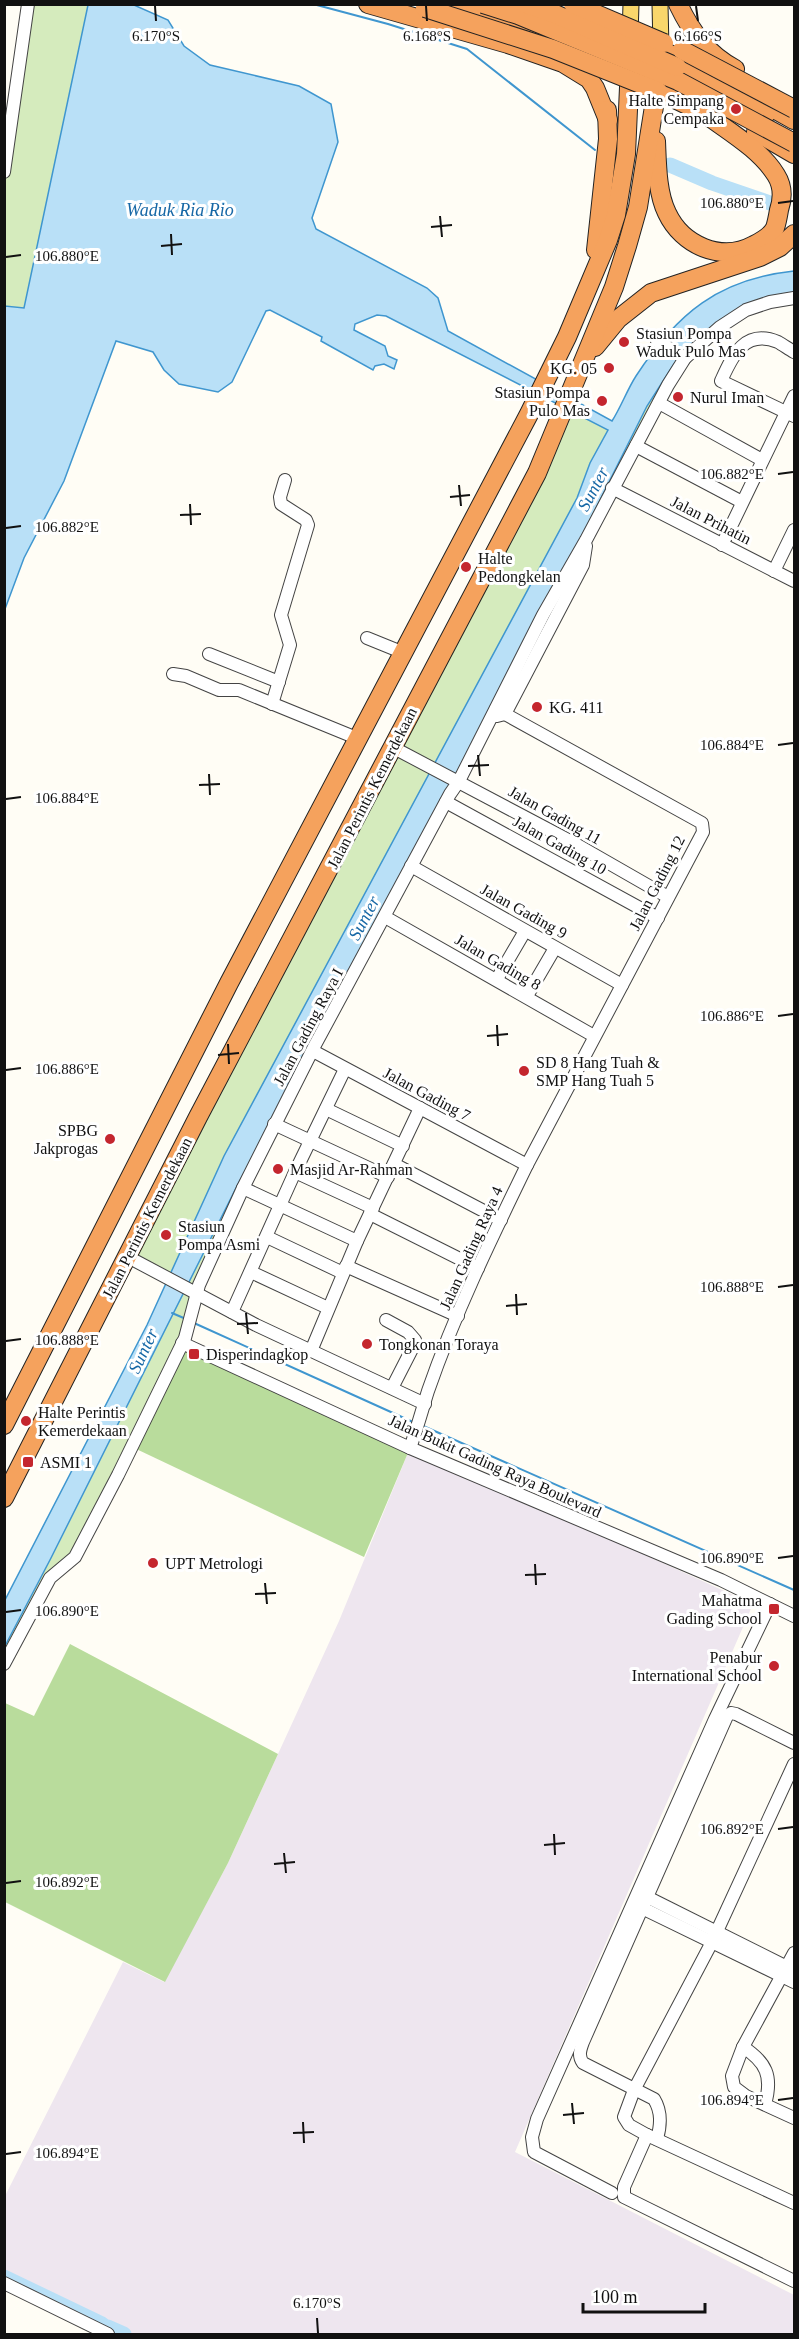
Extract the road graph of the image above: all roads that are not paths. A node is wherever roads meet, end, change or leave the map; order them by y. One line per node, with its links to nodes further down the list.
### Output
1 (28, 4): 28 (street)
2 (368, 4): 21 (highway)
3 (454, 4): 14 (highway)
4 (483, 4): 24 (highway, bridge)
5 (526, 4): 23 (highway, bridge)
6 (553, 4): 12 (highway)
7 (596, 4): 12 (highway)
8 (631, 4): 13 (main road)
9 (660, 4): 15 (main road)
10 (676, 4): 16 (highway); 18 (highway)
11 (418, 6): 17 (highway, bridge)
12 (576, 10): 13 (highway); 15 (highway, bridge)
13 (630, 36): 15 (highway, Jalan Perintis Kemerdekaan); 15 (highway)
14 (573, 44): 15 (highway); 21 (highway)
15 (650, 54): 16 (highway); 17 (highway); 17 (highway, Jalan Perintis Kemerdekaan); 19 (highway, bridge); 30 (highway, Jalan Perintis Kemerdekaan)
16 (708, 72): 22 (highway)
17 (658, 85): 20 (highway); 25 (highway); 26 (highway, Jalan Perintis Kemerdekaan)
18 (795, 102)
19 (795, 109)
20 (704, 113): 26 (highway); 27 (highway)
21 (608, 120): 30 (highway)
22 (795, 120)
23 (795, 130)
24 (795, 143)
25 (795, 154)
26 (649, 159): 35 (highway, Jalan Perintis Kemerdekaan)
27 (795, 163)
28 (4, 172)
29 (795, 234): 35 (highway)
30 (591, 278): 49 (highway, Jalan Perintis Kemerdekaan)
31 (795, 298): 34 (street, Jalan Gading Raya I)
32 (659, 342): 34 (street)
33 (795, 352): 38 (street)
34 (684, 358): 37 (street, Jalan Gading Raya I)
35 (579, 375): 56 (highway, Jalan Perintis Kemerdekaan)
36 (795, 396): 38 (street)
37 (659, 404): 39 (street, Jalan Gading Raya I); 40 (street)
38 (790, 414): 40 (street)
39 (636, 446): 42 (street, Jalan Gading Raya I); 43 (street)
40 (762, 460): 43 (street)
41 (285, 480): 52 (street)
42 (612, 488): 45 (street, Jalan Prihatin); 54 (street, Jalan Gading Raya I)
43 (742, 502): 45 (street)
44 (795, 530): 46 (street)
45 (722, 545): 46 (street, Jalan Prihatin)
46 (774, 571): 47 (street, Jalan Prihatin)
47 (795, 581)
48 (367, 638): 49 (street)
49 (404, 653): 55 (highway, Jalan Perintis Kemerdekaan)
50 (209, 654): 52 (street)
51 (174, 674): 53 (street)
52 (279, 682): 53 (street)
53 (272, 704): 55 (street)
54 (498, 713): 57 (street, Jalan Gading Raya I); 60 (street, Jalan Gading 12)
55 (359, 739): 99 (highway, Jalan Perintis Kemerdekaan)
56 (394, 748): 57 (street, Jalan Gading 11); 86 (highway, Jalan Perintis Kemerdekaan)
57 (458, 781): 58 (street, Jalan Gading Raya I); 60 (street, Jalan Gading 11)
58 (446, 802): 59 (street, Jalan Gading Raya I); 62 (street, Jalan Gading 10)
59 (411, 866): 61 (street, Jalan Gading Raya I); 63 (street, Jalan Gading 9)
60 (668, 897): 62 (street, Jalan Gading 12)
61 (385, 917): 65 (street, Jalan Gading 8); 69 (street, Jalan Gading Raya I)
62 (658, 918): 66 (street, Jalan Gading 12)
63 (525, 931): 64 (street, Jalan Gading 9); 65 (street)
64 (555, 948): 66 (street, Jalan Gading 9); 67 (street)
65 (497, 979): 67 (street, Jalan Gading 8)
66 (622, 985): 68 (street, Jalan Gading 12)
67 (527, 996): 68 (street, Jalan Gading 8)
68 (594, 1036): 77 (street, Jalan Gading 12)
69 (312, 1051): 70 (street, Jalan Gading 7); 73 (street, Jalan Gading Raya I)
70 (345, 1069): 71 (street, Jalan Gading 7); 72 (street)
71 (420, 1108): 75 (street); 77 (street, Jalan Gading 7)
72 (326, 1109): 74 (street); 75 (street)
73 (274, 1124): 74 (street); 80 (street, Jalan Gading Raya I)
74 (310, 1140): 78 (street); 79 (street)
75 (403, 1146): 76 (street)
76 (394, 1164): 79 (street); 83 (street)
77 (527, 1165): 83 (street, Jalan Gading Raya 4)
78 (295, 1172): 81 (street); 82 (street)
79 (388, 1177): 82 (street)
80 (243, 1188): 81 (street); 90 (street, Jalan Gading Raya I)
81 (281, 1204): 84 (street); 85 (street)
82 (372, 1211): 85 (street); 87 (street)
83 (501, 1220): 87 (street, Jalan Gading Raya 4)
84 (267, 1237): 88 (street); 89 (street)
85 (357, 1241): 88 (street)
86 (128, 1257): 90 (street, Jalan Bukit Gading Raya Boulevard); 101 (highway, Jalan Perintis Kemerdekaan)
87 (478, 1268): 93 (street, Jalan Gading Raya 4)
88 (345, 1269): 91 (street); 93 (street)
89 (251, 1272): 91 (street); 92 (street)
90 (196, 1297): 92 (street, Jalan Bukit Gading Raya Boulevard); 95 (street, Jalan Gading Raya I)
91 (328, 1308): 96 (street)
92 (232, 1312): 96 (street, Jalan Bukit Gading Raya Boulevard)
93 (458, 1316): 98 (street, Jalan Gading Raya 4)
94 (386, 1320): 97 (street)
95 (184, 1341): 100 (street, Jalan Bukit Gading Raya Boulevard); 104 (street, Jalan Gading Raya I)
96 (311, 1351): 97 (street, Jalan Bukit Gading Raya Boulevard)
97 (392, 1388): 98 (street, Jalan Bukit Gading Raya Boulevard)
98 (423, 1409): 100 (street, Jalan Gading Raya 4)
99 (4, 1425)
100 (412, 1443): 102 (street, Jalan Bukit Gading Raya Boulevard)
101 (4, 1498)
102 (770, 1604): 103 (street, Jalan Bukit Gading Raya Boulevard); 118 (street)
103 (795, 1616)
104 (4, 1664)
105 (795, 1743): 108 (street)
106 (795, 1764): 107 (street)
107 (789, 1789): 109 (street)
108 (644, 1902): 109 (street); 114 (street)
109 (714, 1937): 111 (street); 114 (street)
110 (795, 1953): 111 (street)
111 (788, 1971): 112 (street); 113 (street)
112 (795, 1982)
113 (743, 2047): 115 (street); 115 (street)
114 (634, 2090): 117 (street); 117 (street)
115 (765, 2104): 116 (street)
116 (795, 2118)
117 (652, 2137): 119 (street); 120 (street)
118 (612, 2193)
119 (795, 2204)
120 (795, 2281)
121 (4, 2283): 122 (street)
122 (108, 2334)

